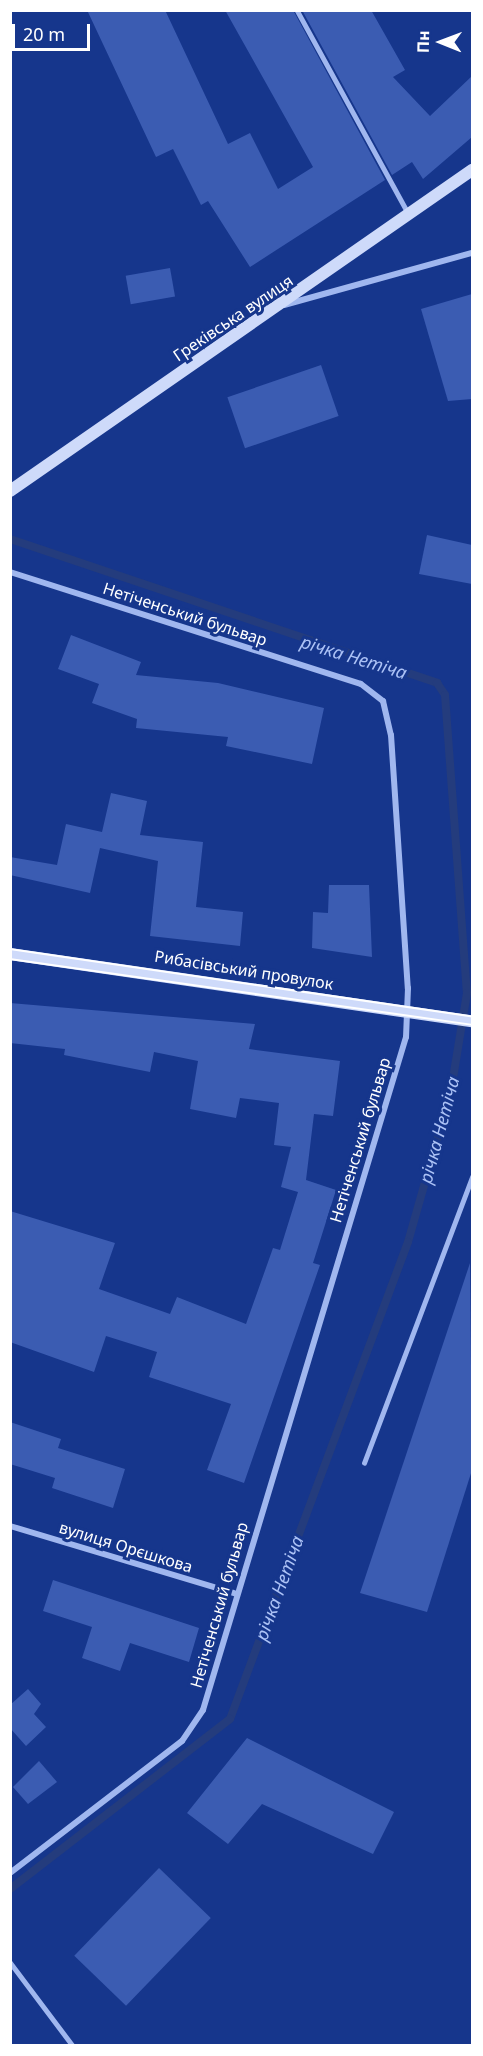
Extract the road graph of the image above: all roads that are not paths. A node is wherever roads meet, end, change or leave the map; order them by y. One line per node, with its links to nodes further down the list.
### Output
1 (297, 10): 3 (lane)
2 (472, 170): 3 (street, Греківська вулиця)
3 (411, 218): 5 (street, Греківська вулиця)
4 (472, 253): 5 (street)
5 (280, 306): 6 (street, Греківська вулиця)
6 (10, 491)
7 (10, 572): 9 (street, Нетіченський бульвар)
8 (10, 954): 9 (street, Рибасівський провулок)
9 (406, 1012): 10 (street, Рибасівський провулок); 14 (street, Нетіченський бульвар)
10 (472, 1021)
11 (472, 1177): 12 (lane)
12 (364, 1463)
13 (10, 1526): 14 (street, вулиця Орєшкова)
14 (234, 1593): 15 (street, Нетіченський бульвар)
15 (10, 1873)
16 (10, 1962): 17 (lane)
17 (73, 2046)

